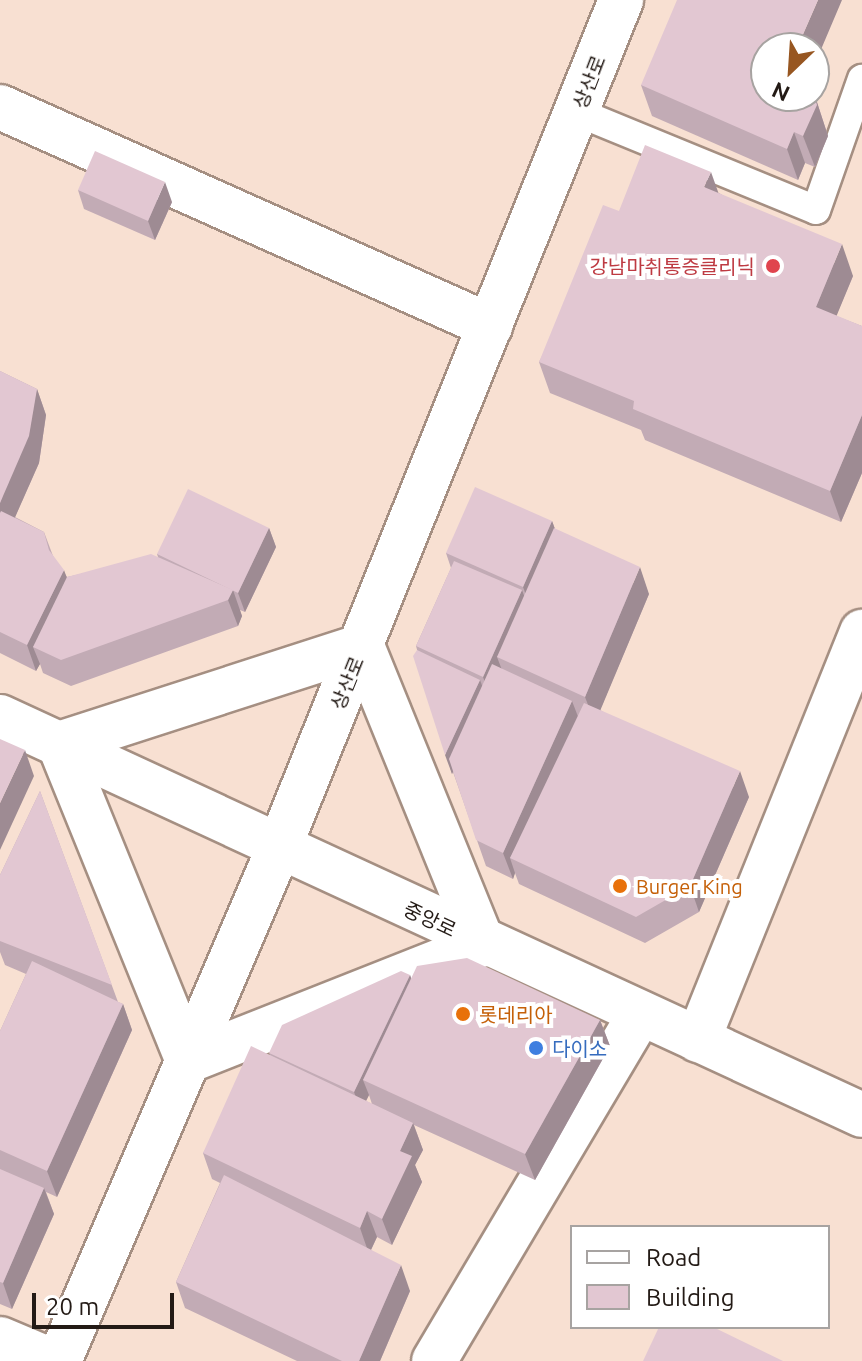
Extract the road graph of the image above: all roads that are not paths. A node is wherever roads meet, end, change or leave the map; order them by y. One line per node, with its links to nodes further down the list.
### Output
1 (621, 0): 4 (street, 상산로)
2 (862, 79): 4 (lane)
3 (0, 107): 5 (street)
4 (577, 112): 5 (street, 상산로)
5 (490, 326): 7 (street, 상산로)
6 (862, 632): 13 (street)
7 (362, 646): 9 (street); 10 (street, 상산로); 11 (street)
8 (0, 717): 9 (street, 중앙로)
9 (59, 744): 10 (street, 중앙로); 14 (street)
10 (278, 850): 11 (street, 중앙로); 14 (street, 상산로)
11 (483, 944): 12 (street, 중앙로); 14 (street)
12 (640, 1014): 13 (street, 중앙로); 19 (street)
13 (698, 1040): 15 (street, 중앙로)
14 (188, 1061): 18 (street, 상산로)
15 (862, 1115)
16 (0, 1339): 17 (street)
17 (52, 1361)
18 (59, 1361)
19 (434, 1361)

